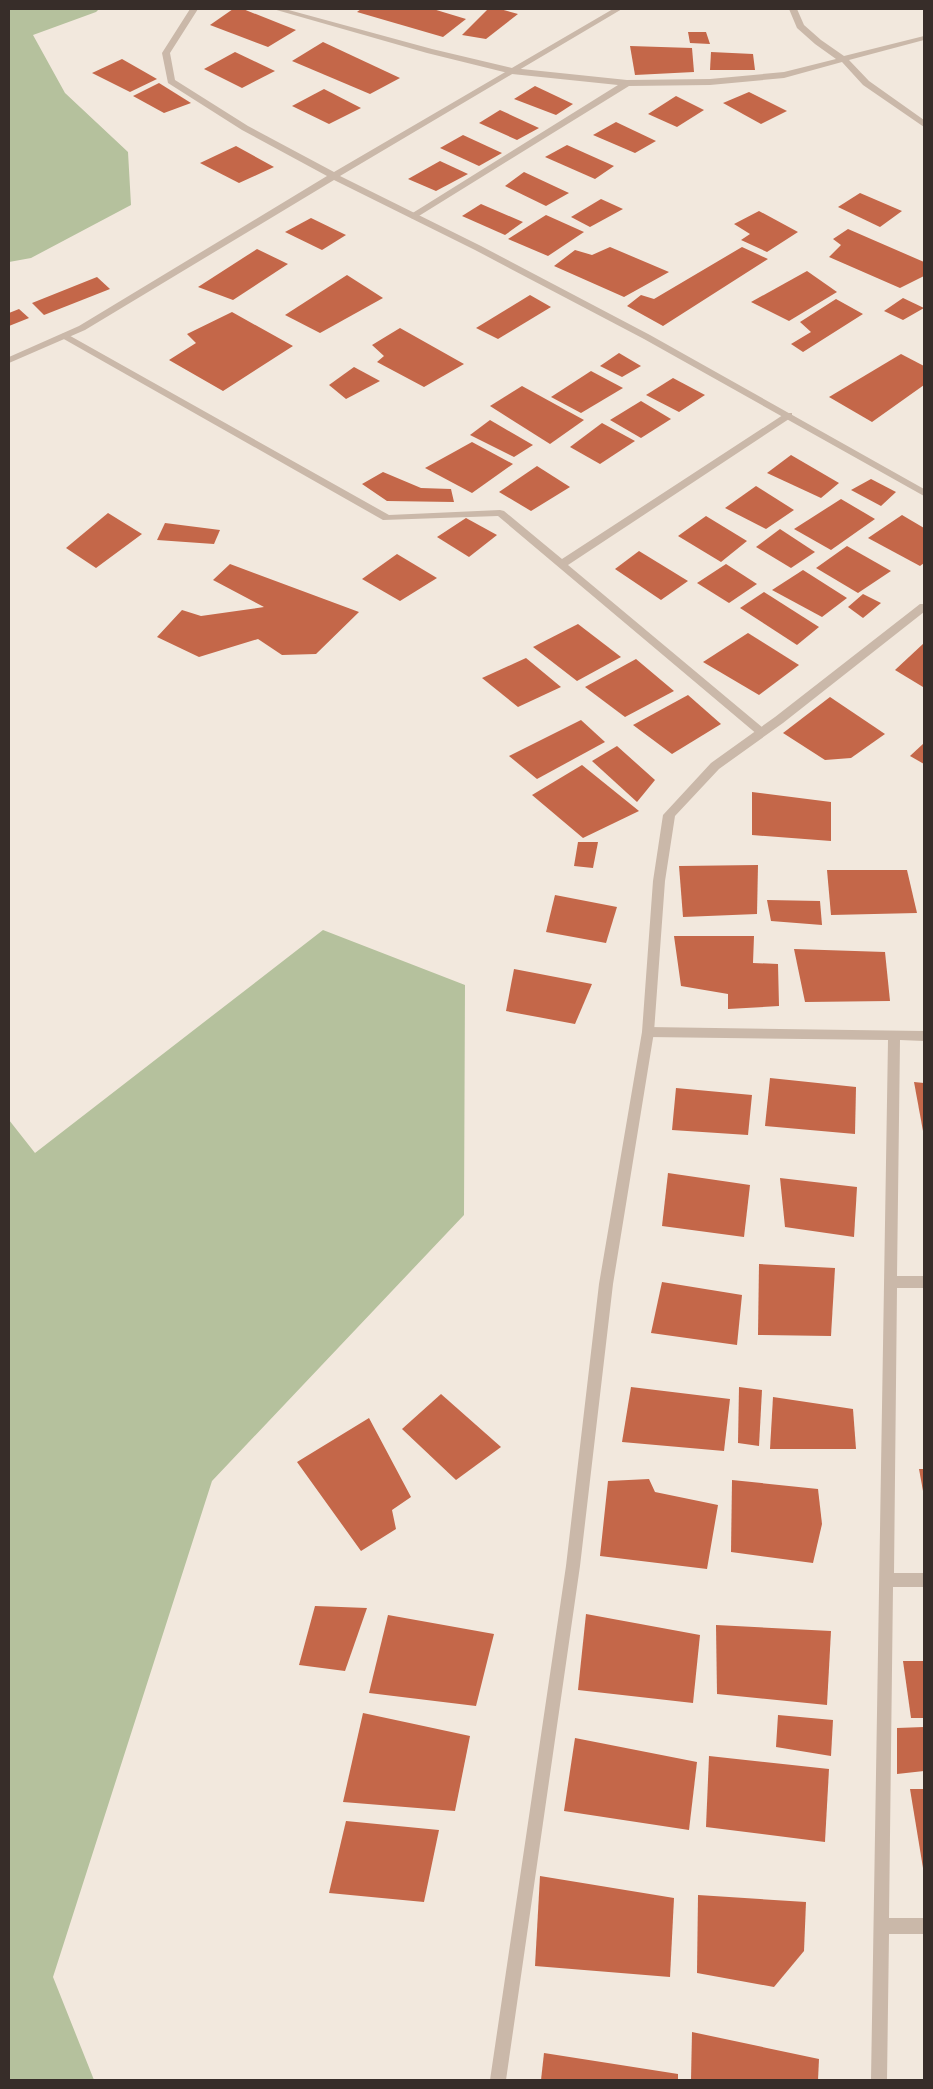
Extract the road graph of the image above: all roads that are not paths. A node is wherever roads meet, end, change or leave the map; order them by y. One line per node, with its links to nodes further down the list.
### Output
1 (194, 9): 10 (street)
2 (277, 9): 7 (street)
3 (618, 9): 7 (street)
4 (792, 9): 6 (street)
5 (924, 38): 6 (street)
6 (844, 60): 8 (street); 9 (street)
7 (512, 71): 8 (street); 10 (street)
8 (627, 83): 11 (street)
9 (924, 124)
10 (334, 176): 11 (street); 12 (street)
11 (414, 216): 14 (street)
12 (65, 336): 13 (street); 16 (street)
13 (9, 360)
14 (789, 415): 15 (street); 16 (street)
15 (924, 493)
16 (562, 564): 18 (street)
17 (924, 607): 18 (street)
18 (762, 732): 19 (street)
19 (648, 1032): 20 (street); 28 (street)
20 (894, 1035): 21 (street); 22 (street)
21 (924, 1036)
22 (890, 1282): 23 (street); 24 (street)
23 (924, 1282)
24 (886, 1580): 25 (street); 26 (street)
25 (924, 1580)
26 (881, 1926): 27 (street); 29 (street)
27 (924, 1926)
28 (498, 2080)
29 (879, 2080)

